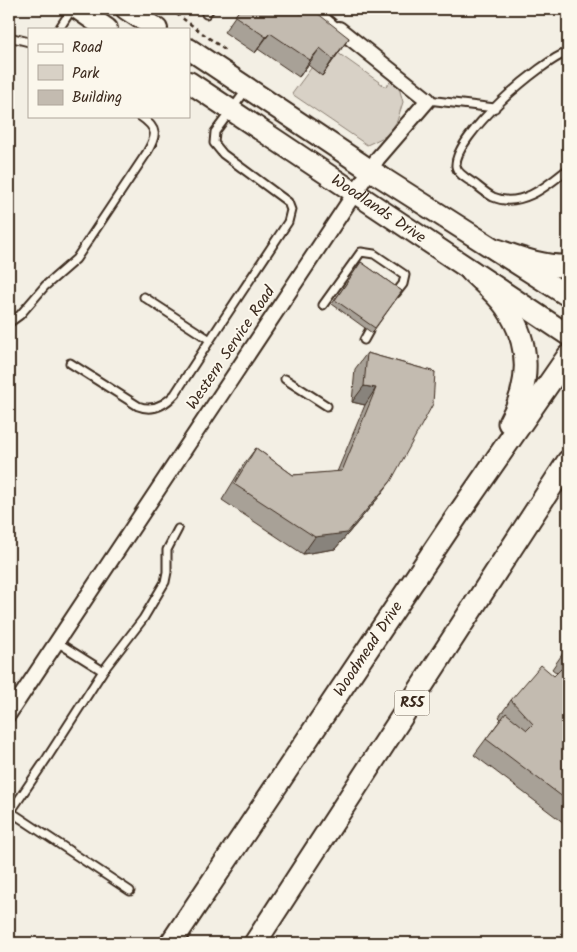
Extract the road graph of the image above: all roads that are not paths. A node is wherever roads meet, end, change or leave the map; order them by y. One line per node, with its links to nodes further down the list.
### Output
1 (72, 9): 4 (lane)
2 (126, 9): 5 (main road)
3 (316, 9): 6 (lane)
4 (60, 28)
5 (155, 28)
6 (339, 29): 13 (street)
7 (9, 37): 8 (lane)
8 (28, 42)
9 (190, 51): 12 (main road, Woodlands Drive)
10 (568, 52): 14 (lane)
11 (190, 83): 15 (main road, Woodlands Drive)
12 (248, 88): 15 (lane); 18 (main road, Woodlands Drive)
13 (428, 100): 14 (lane); 18 (street, Western Service Road)
14 (495, 108): 17 (lane)
15 (231, 110): 19 (main road, Woodlands Drive); 30 (lane)
16 (142, 118): 27 (lane)
17 (568, 169)
18 (370, 170): 19 (street, Western Service Road); 20 (main road, Woodlands Drive)
19 (356, 193): 22 (main road, Woodlands Drive); 41 (street, Western Service Road)
20 (497, 250): 21 (main road); 24 (main road, Woodlands Drive)
21 (568, 266)
22 (471, 271): 29 (main road, Woodlands Drive); 38 (main road)
23 (396, 293): 26 (lane)
24 (568, 296)
25 (144, 297): 30 (lane)
26 (322, 305)
27 (9, 323)
28 (369, 331): 31 (lane)
29 (568, 336)
30 (210, 340): 33 (lane)
31 (364, 340)
32 (568, 356): 38 (main road, Woodmead Drive)
33 (70, 363)
34 (285, 379): 35 (lane)
35 (327, 406)
36 (568, 461): 40 (main road, R55)
37 (568, 481): 40 (main road)
38 (454, 519): 46 (main road, Woodmead Drive)
39 (178, 528): 42 (lane)
40 (522, 535): 47 (main road, R55)
41 (57, 642): 42 (lane); 43 (street, Western Service Road)
42 (103, 670): 44 (lane)
43 (9, 714)
44 (10, 813): 45 (lane)
45 (130, 891)
46 (171, 943)
47 (255, 943)

